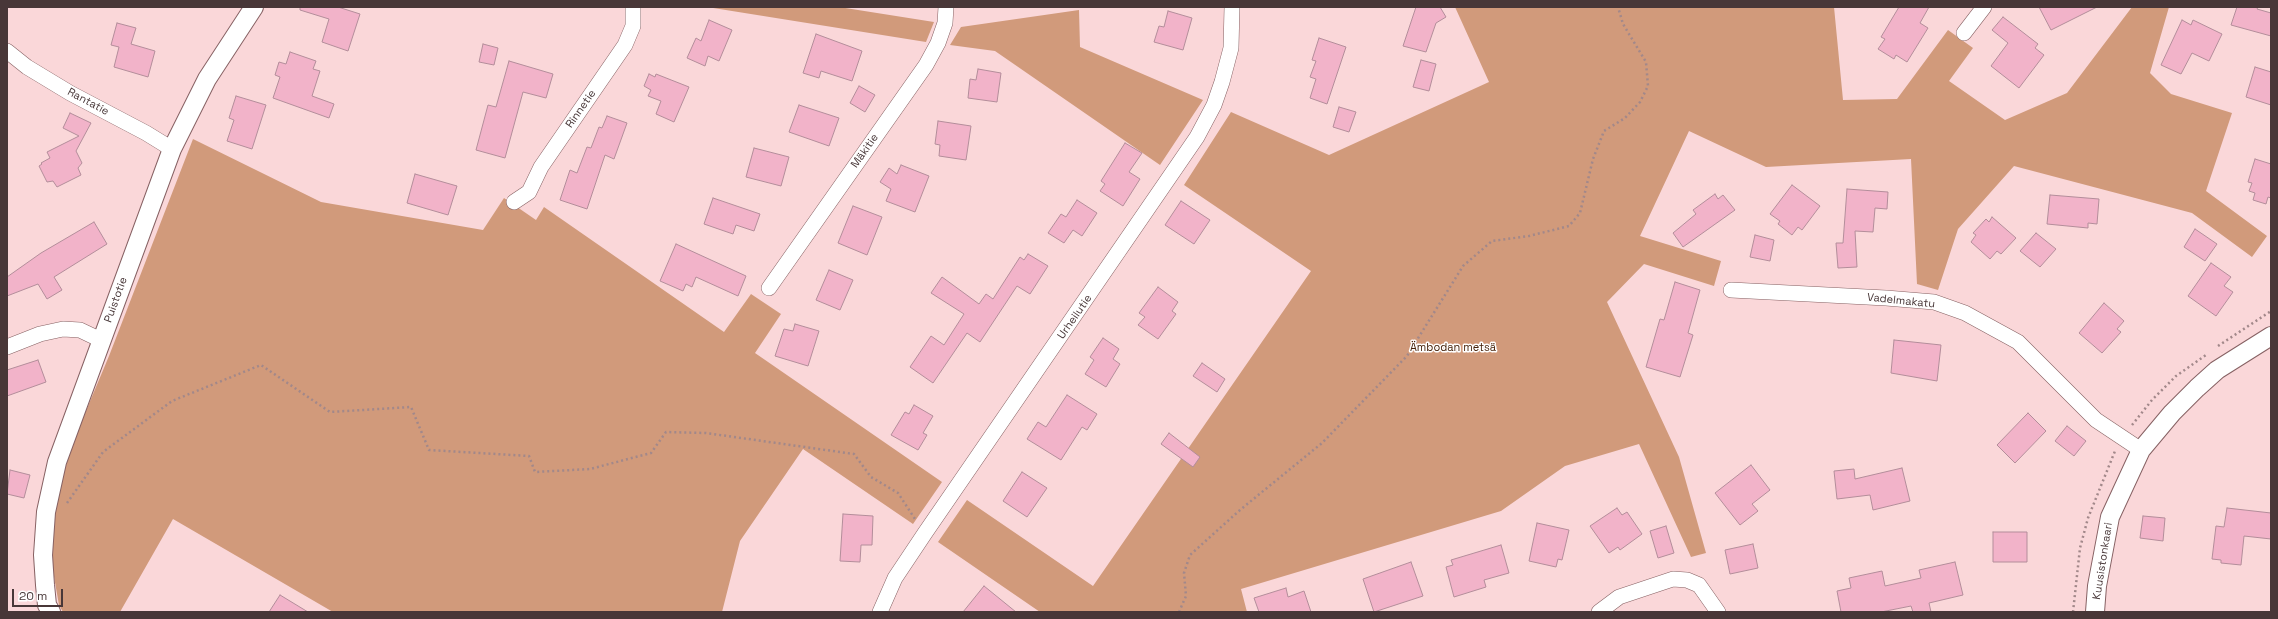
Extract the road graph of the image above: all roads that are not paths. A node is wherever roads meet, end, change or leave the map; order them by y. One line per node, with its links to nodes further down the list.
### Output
1 (254, 7): 8 (street, Puistotie)
2 (632, 7): 9 (street, Rinnetie)
3 (946, 7): 10 (street, Mäkitie)
4 (1232, 7): 17 (street, Urheilutie)
5 (1984, 7): 6 (street)
6 (1964, 33)
7 (7, 50): 8 (street, Rantatie)
8 (172, 149): 13 (street, Puistotie)
9 (514, 202)
10 (769, 288)
11 (1731, 290): 15 (street, Vadelmakatu)
12 (2271, 336): 15 (street, Kuusistonkaari)
13 (101, 340): 14 (street); 16 (street, Puistotie)
14 (7, 347)
15 (2141, 450): 20 (street, Kuusistonkaari)
16 (51, 612)
17 (880, 612)
18 (1599, 612): 19 (street)
19 (1718, 612)
20 (2095, 612)

